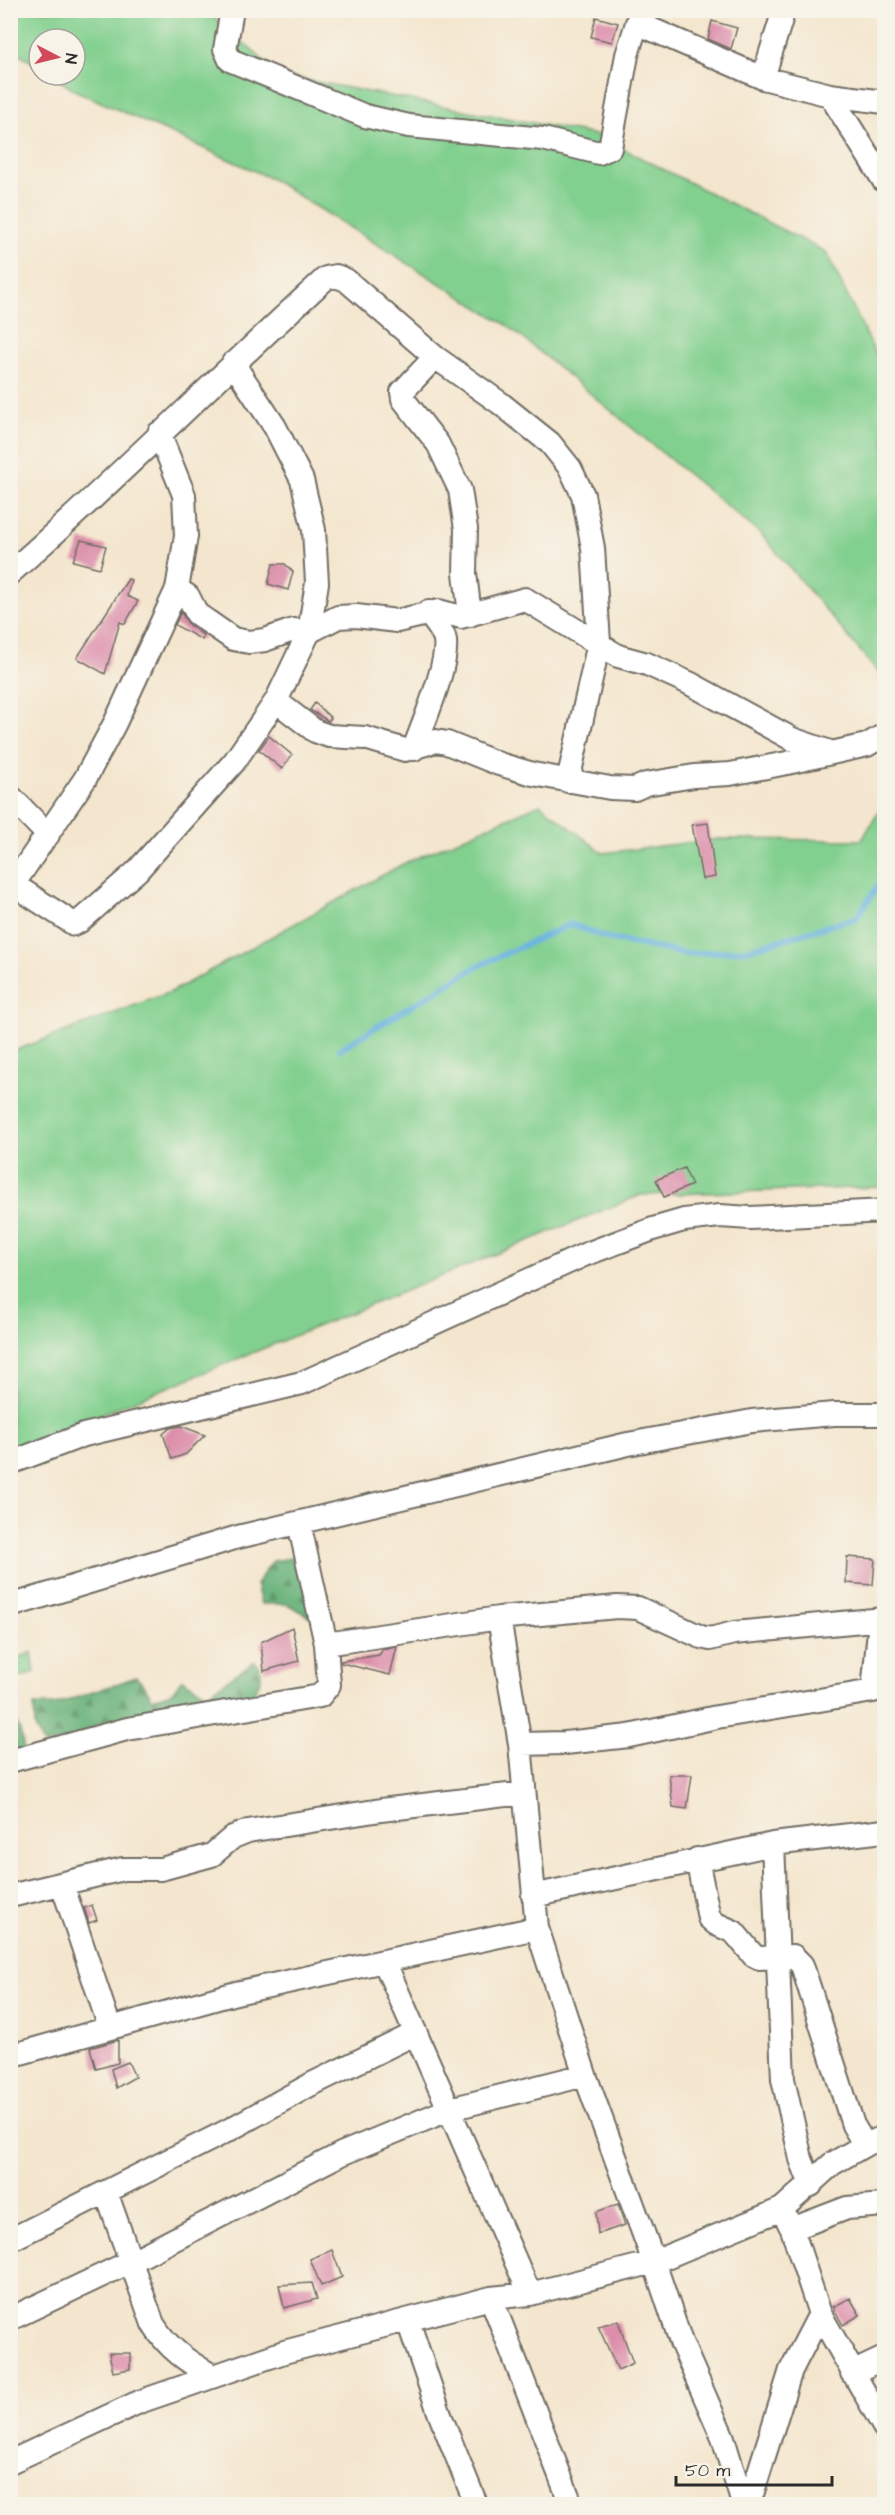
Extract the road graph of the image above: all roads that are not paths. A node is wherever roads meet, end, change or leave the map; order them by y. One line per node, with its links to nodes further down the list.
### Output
1 (232, 10): 3 (street)
2 (784, 10): 4 (street)
3 (639, 17): 4 (street)
4 (763, 78): 5 (street)
5 (830, 95): 6 (street); 7 (street)
6 (885, 102)
7 (885, 181)
8 (435, 357): 9 (street); 14 (street); 16 (street)
9 (233, 363): 10 (street); 15 (street)
10 (159, 433): 11 (street); 12 (street)
11 (10, 573)
12 (177, 589): 15 (street); 23 (street)
13 (428, 612): 14 (street); 15 (street); 19 (street)
14 (470, 615): 16 (street)
15 (309, 632): 17 (street)
16 (599, 642): 20 (street); 21 (street)
17 (276, 701): 19 (street); 24 (street)
18 (885, 735): 20 (street)
19 (414, 749): 21 (street)
20 (830, 752): 21 (street)
21 (568, 781)
22 (10, 796): 23 (street)
23 (48, 836): 24 (street)
24 (12, 887)
25 (885, 1211): 27 (street)
26 (885, 1414): 28 (street)
27 (10, 1463)
28 (299, 1523): 29 (street); 32 (street)
29 (10, 1606)
30 (499, 1618): 31 (street); 32 (street); 34 (street)
31 (882, 1619): 33 (street)
32 (326, 1644): 35 (street)
33 (879, 1690): 34 (street)
34 (520, 1744): 36 (street)
35 (10, 1761)
36 (523, 1794): 40 (street); 42 (street)
37 (885, 1831): 38 (street)
38 (772, 1844): 39 (street); 44 (street)
39 (697, 1859): 42 (street); 44 (street)
40 (62, 1884): 41 (street); 46 (street)
41 (10, 1896)
42 (533, 1896): 43 (street)
43 (537, 1928): 45 (street); 49 (street)
44 (779, 1956): 51 (street); 52 (street)
45 (384, 1961): 46 (street); 47 (street)
46 (110, 2028): 48 (street)
47 (416, 2033): 50 (street); 53 (street)
48 (10, 2056)
49 (585, 2075): 50 (street); 58 (street)
50 (450, 2109): 57 (street); 59 (street)
51 (875, 2141): 52 (street)
52 (811, 2185): 55 (street)
53 (106, 2192): 56 (street); 57 (street)
54 (885, 2205): 55 (street)
55 (787, 2219): 58 (street); 61 (street)
56 (10, 2240)
57 (132, 2261): 62 (street); 66 (street)
58 (654, 2262): 59 (street); 71 (street)
59 (531, 2294): 60 (street)
60 (491, 2298): 63 (street); 70 (street)
61 (820, 2314): 65 (street); 72 (street)
62 (10, 2319)
63 (408, 2321): 66 (street); 69 (street)
64 (885, 2358): 65 (street)
65 (852, 2373): 67 (street)
66 (213, 2376): 68 (street)
67 (885, 2427)
68 (10, 2462)
69 (476, 2505)
70 (571, 2505)
71 (742, 2505)
72 (749, 2505)

